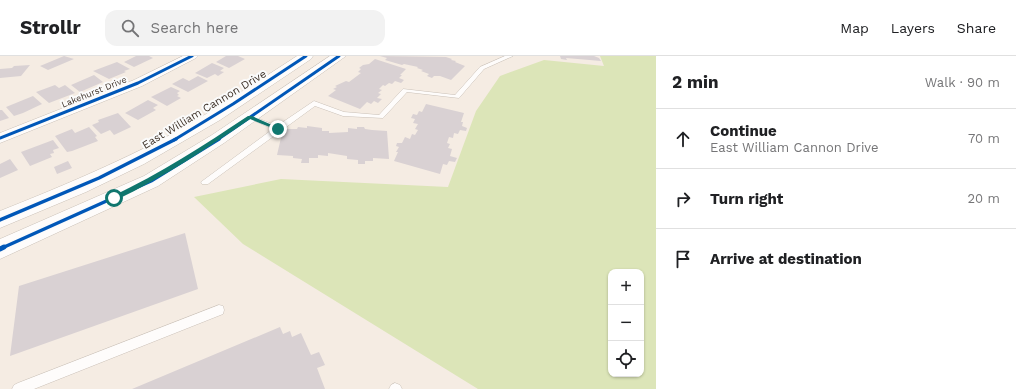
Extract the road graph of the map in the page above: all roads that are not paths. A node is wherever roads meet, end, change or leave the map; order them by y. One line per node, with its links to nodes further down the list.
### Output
1 (192, 56): 7 (street, Lakehurst Drive)
2 (306, 56): 9 (main road, East William Cannon Drive)
3 (339, 56): 5 (main road)
4 (510, 56): 6 (lane)
5 (250, 117): 6 (lane); 10 (main road)
6 (278, 129): 8 (lane)
7 (0, 138)
8 (205, 182)
9 (0, 220)
10 (0, 249)
11 (219, 310): 12 (lane)
12 (18, 389)

